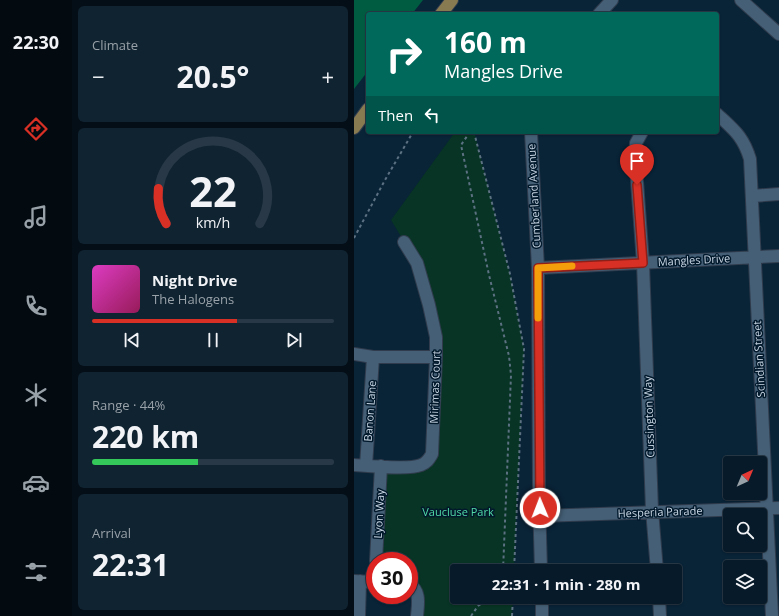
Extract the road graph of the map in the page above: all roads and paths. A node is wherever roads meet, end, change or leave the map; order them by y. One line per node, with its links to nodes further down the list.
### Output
1 (452, 0): 4 (main road)
2 (612, 0): 5 (street)
3 (741, 0): 6 (street)
4 (443, 12)
5 (602, 12)
6 (779, 34)
7 (366, 112): 9 (main road)
8 (719, 116): 16 (street, Scindian Street)
9 (354, 128)
10 (412, 134): 17 (path)
11 (469, 134): 35 (path)
12 (475, 134): 36 (path)
13 (531, 134): 22 (street, Cumberland Avenue)
14 (641, 134): 21 (street, Cussington Way)
15 (779, 194): 16 (street)
16 (752, 196): 20 (street, Scindian Street)
17 (354, 238)
18 (404, 242): 25 (street, Mirimas Court)
19 (779, 256): 20 (street, Mangles Drive)
20 (755, 257): 21 (street, Mangles Drive); 29 (street, Scindian Street)
21 (643, 263): 22 (street, Mangles Drive); 32 (street, Cussington Way)
22 (538, 268): 33 (street, Cumberland Avenue)
23 (354, 354): 24 (street)
24 (373, 357): 25 (street); 27 (street, Banon Lane)
25 (436, 357): 28 (street, Mirimas Court)
26 (354, 465): 27 (street, Mirimas Court)
27 (366, 466): 28 (street, Mirimas Court)
28 (381, 466): 34 (street, Lyon Way)
29 (767, 508): 30 (street, Hesperia Parade); 51 (street, Scindian Street)
30 (779, 508)
31 (723, 510): 32 (street, Hesperia Parade)
32 (652, 513): 33 (street, Hesperia Parade); 38 (street, Cussington Way)
33 (540, 516): 37 (street, Cumberland Avenue)
34 (376, 552)
35 (503, 564)
36 (514, 564)
37 (541, 564)
38 (656, 564)
39 (357, 581): 45 (street)
40 (418, 604): 46 (street)
41 (481, 604): 47 (path)
42 (513, 604): 48 (path)
43 (542, 604): 49 (street)
44 (659, 604): 50 (street)
45 (359, 616)
46 (417, 616)
47 (471, 616)
48 (512, 616)
49 (542, 616)
50 (660, 616)
51 (772, 616)

